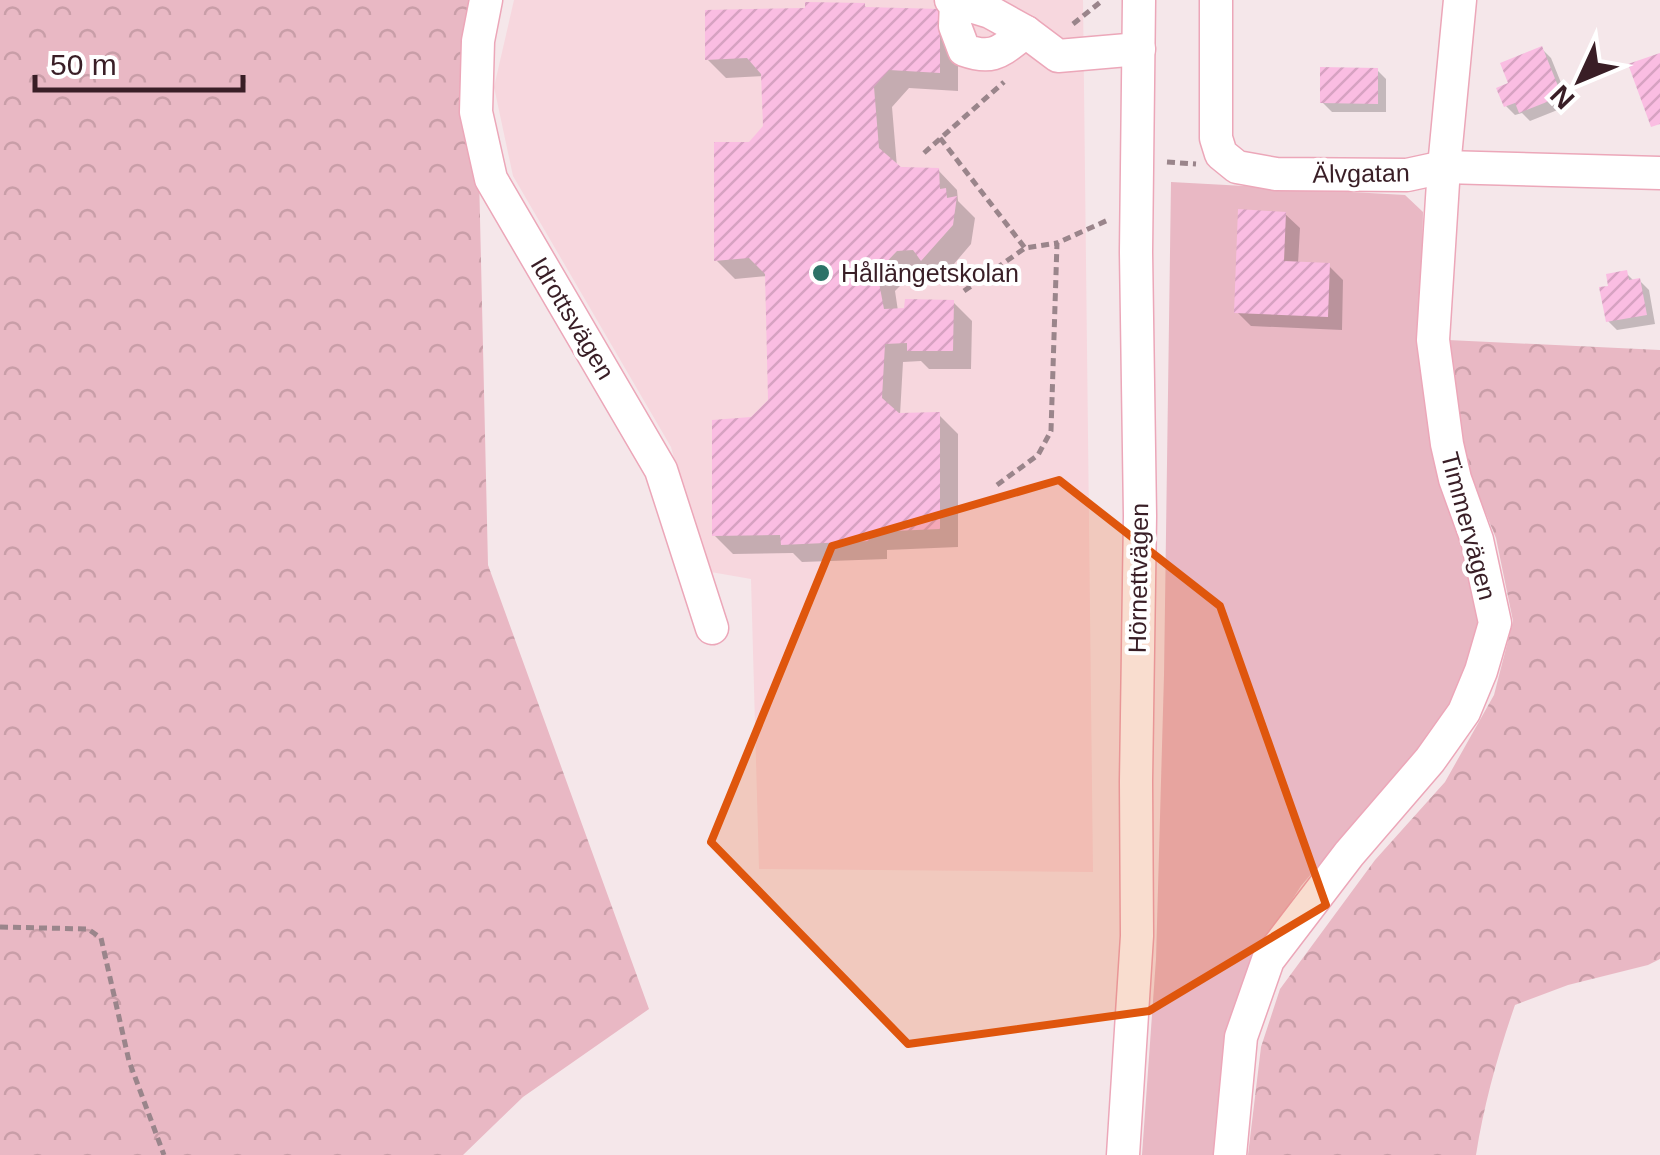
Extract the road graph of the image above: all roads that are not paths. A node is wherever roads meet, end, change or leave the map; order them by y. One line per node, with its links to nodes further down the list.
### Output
1 (486, 0): 9 (street, Idrottsvägen)
2 (1139, 0): 6 (street, Hörnettvägen)
3 (1216, 0): 7 (street, Älvgatan)
4 (1460, 0): 7 (street, Timmervägen)
5 (954, 1): 6 (street)
6 (1139, 49): 10 (street, Hörnettvägen)
7 (1444, 167): 8 (street, Älvgatan); 11 (street, Timmervägen)
8 (1660, 174)
9 (712, 628)
10 (1123, 1155)
11 (1230, 1155)

